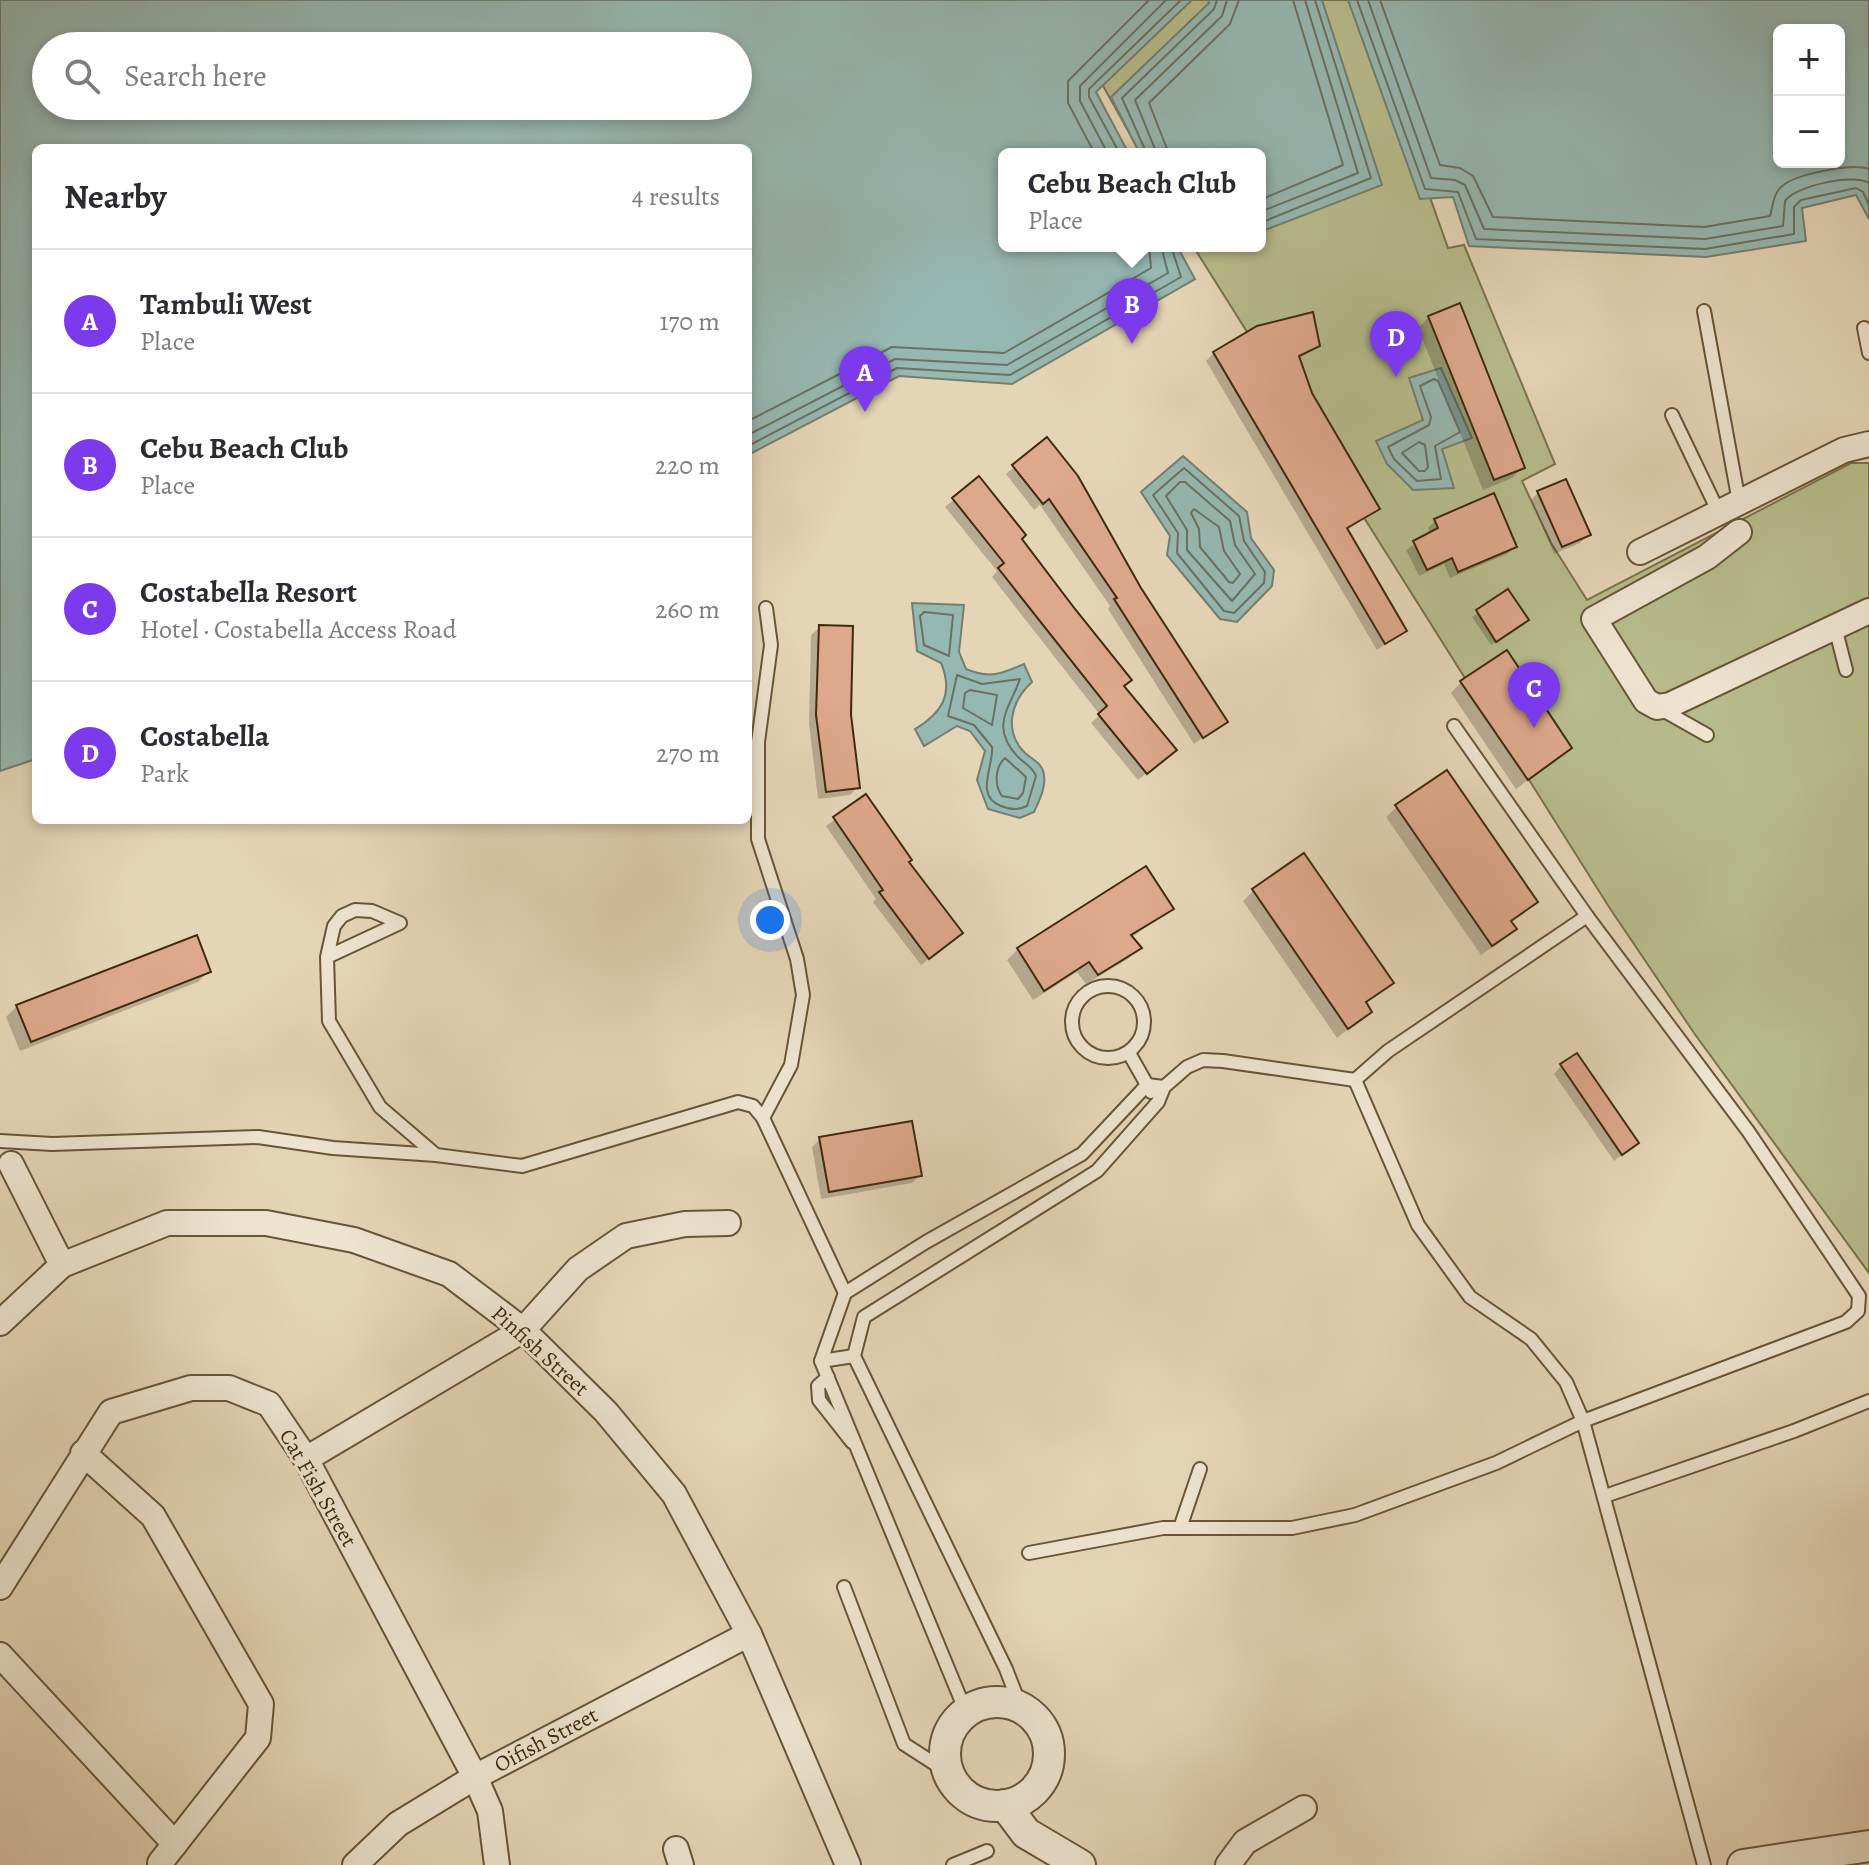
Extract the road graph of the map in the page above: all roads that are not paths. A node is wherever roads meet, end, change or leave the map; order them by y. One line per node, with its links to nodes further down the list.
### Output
1 (1704, 311): 6 (lane)
2 (1864, 328): 3 (lane)
3 (1869, 353)
4 (1672, 415): 6 (lane)
5 (1869, 444): 6 (street)
6 (1729, 507): 8 (street)
7 (1739, 532): 13 (street)
8 (1640, 552)
9 (766, 608): 23 (lane)
10 (1869, 611): 11 (street)
11 (1835, 627): 12 (lane); 13 (street)
12 (1846, 670)
13 (1657, 707): 15 (lane)
14 (1454, 726): 16 (lane)
15 (1707, 735)
16 (1587, 916): 19 (lane); 39 (lane)
17 (327, 957): 17 (lane); 28 (lane)
18 (1129, 1053): 18 (lane); 20 (lane)
19 (1355, 1080): 21 (lane); 39 (lane)
20 (1147, 1085): 21 (lane); 22 (lane); 24 (lane)
21 (1164, 1087): 22 (lane)
22 (1158, 1102): 26 (lane)
23 (763, 1118): 28 (lane); 33 (lane)
24 (1108, 1129): 26 (lane); 27 (lane)
25 (0, 1141): 28 (lane)
26 (1121, 1145): 30 (lane)
27 (1082, 1154): 30 (lane); 33 (lane)
28 (436, 1155)
29 (11, 1164): 32 (street)
30 (1097, 1171): 36 (lane)
31 (728, 1223): 35 (street)
32 (62, 1265): 34 (street, Pinfish Street); 35 (street, Pinfish Street)
33 (845, 1293): 37 (lane)
34 (0, 1323)
35 (523, 1330): 41 (street); 48 (street, Pinfish Street)
36 (854, 1356): 37 (lane); 51 (lane)
37 (821, 1361): 52 (lane)
38 (1869, 1401): 43 (lane)
39 (1583, 1421): 43 (lane); 44 (lane)
40 (83, 1453): 41 (street, Cat Fish Street); 46 (street, Cat Fish Street); 57 (street)
41 (306, 1459): 54 (street, Cat Fish Street)
42 (1200, 1469): 44 (lane)
43 (1605, 1496): 67 (lane)
44 (1180, 1528): 45 (lane)
45 (1029, 1553)
46 (0, 1587)
47 (844, 1587): 53 (lane)
48 (749, 1634): 54 (street, Oifish Street); 63 (street, Pinfish Street)
49 (0, 1655): 50 (street)
50 (10, 1683): 57 (street)
51 (1021, 1708): 52 (street); 55 (street)
52 (966, 1712): 53 (street)
53 (949, 1773): 55 (street)
54 (475, 1777): 61 (street, Oifish Street); 62 (street, Cat Fish Street)
55 (1005, 1805): 65 (street)
56 (1304, 1808): 66 (street)
57 (175, 1844): 60 (street)
58 (1869, 1846): 68 (street)
59 (987, 1851): 64 (lane)
60 (160, 1863)
61 (355, 1865)
62 (497, 1865)
63 (848, 1865)
64 (953, 1865)
65 (1080, 1865)
66 (1228, 1865)
67 (1704, 1865)
68 (1743, 1865)

